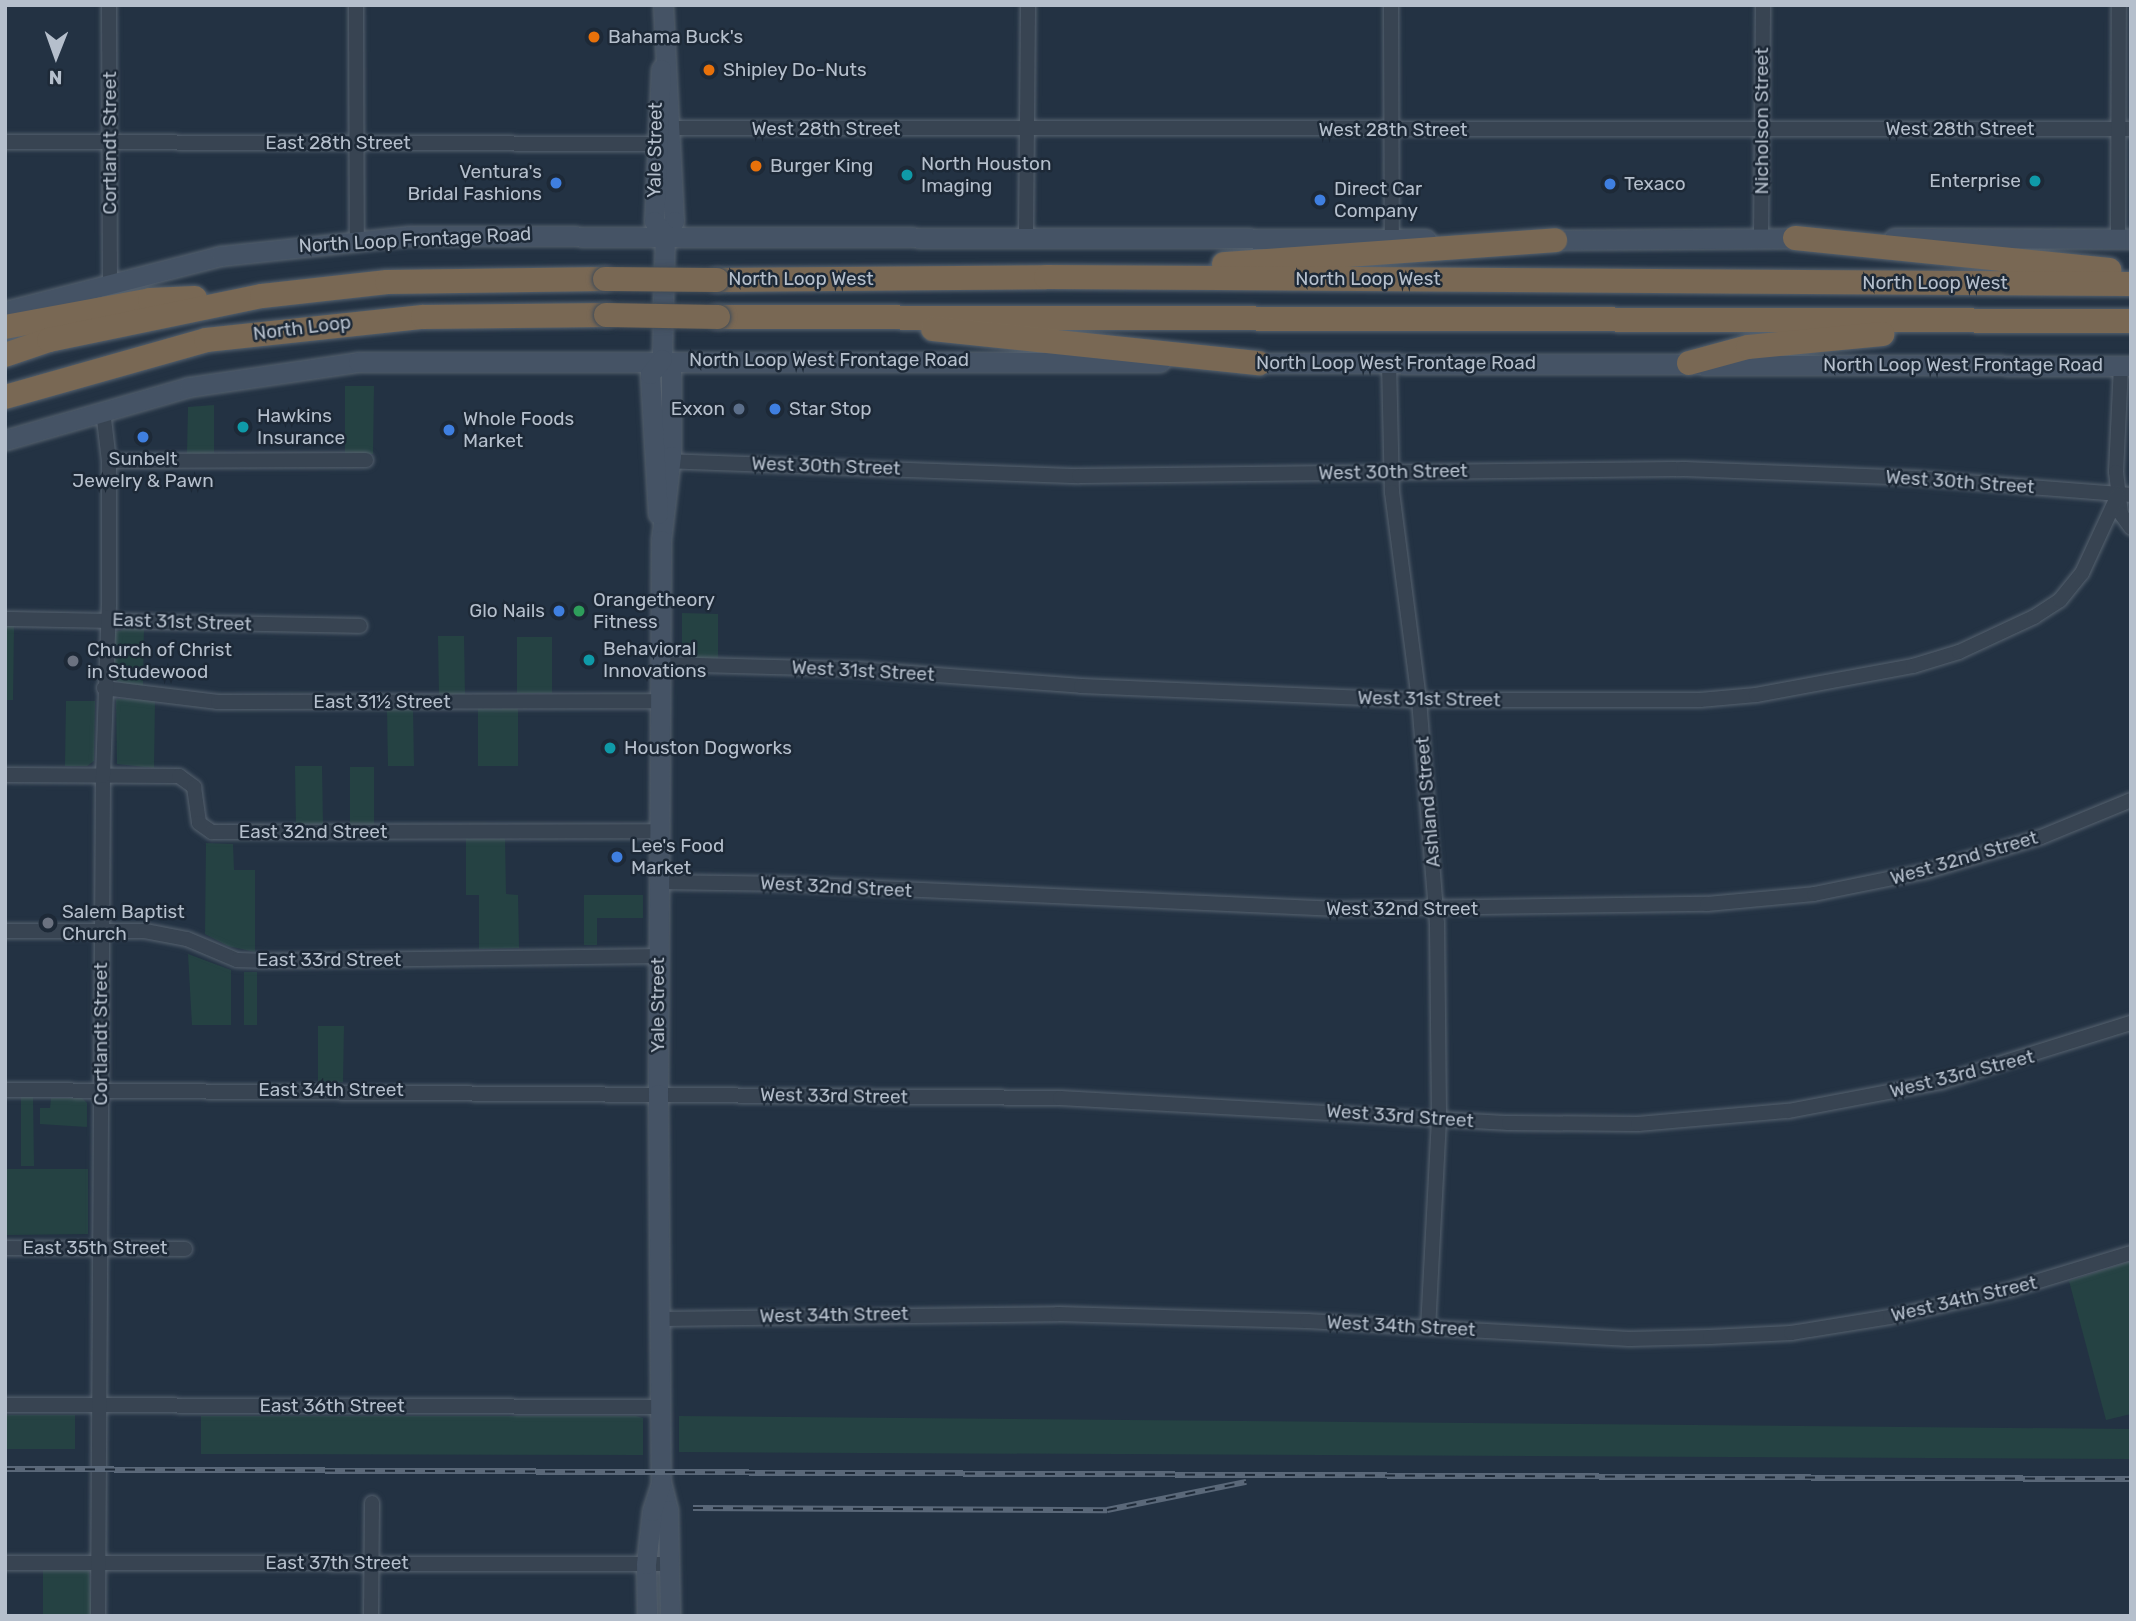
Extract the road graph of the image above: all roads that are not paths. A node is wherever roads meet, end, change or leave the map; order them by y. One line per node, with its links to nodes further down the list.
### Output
1 (109, 5): 14 (street, Cortlandt Street)
2 (356, 5): 15 (street)
3 (663, 5): 12 (main road, Yale Street)
4 (1028, 5): 8 (street)
5 (1391, 5): 10 (street)
6 (1763, 5): 11 (street, Nicholson Street)
7 (2119, 5): 9 (street)
8 (1027, 129): 10 (street, West 28th Street); 12 (street, West 28th Street); 17 (street)
9 (2125, 129): 11 (street, West 28th Street); 22 (street)
10 (1391, 130): 11 (street, West 28th Street); 21 (street)
11 (1762, 130): 18 (street, Nicholson Street)
12 (662, 136): 15 (street, East 28th Street); 16 (main road, Yale Street)
13 (5, 142): 14 (street, East 28th Street)
14 (110, 143): 15 (street, East 28th Street); 27 (street, Cortlandt Street)
15 (356, 143): 20 (street)
16 (665, 234): 17 (main road); 20 (main road, North Loop Frontage Road); 38 (main road, Yale Street)
17 (1026, 237): 21 (main road)
18 (1761, 237): 19 (main road); 23 (main road)
19 (1795, 238): 22 (main road); 24 (highway)
20 (357, 239): 27 (main road, North Loop Frontage Road)
21 (1392, 239): 23 (main road)
22 (2124, 239)
23 (1555, 240): 25 (highway)
24 (2131, 272)
25 (1046, 277): 26 (highway, North Loop West, bridge); 28 (highway, North Loop West)
26 (606, 279): 29 (highway, North Loop)
27 (110, 281): 30 (main road, North Loop Frontage Road)
28 (2131, 284)
29 (262, 296): 35 (highway); 37 (highway, North Loop)
30 (5, 311)
31 (606, 315): 32 (highway, North Loop West, bridge); 36 (highway, North Loop)
32 (895, 318): 33 (highway, North Loop West); 40 (highway)
33 (2013, 320): 34 (highway, North Loop West); 41 (highway)
34 (2131, 321)
35 (5, 327)
36 (206, 340): 43 (highway, North Loop); 45 (highway)
37 (5, 355)
38 (662, 359): 40 (main road, North Loop West Frontage Road); 44 (main road); 49 (main road, Yale Street)
39 (1389, 362): 40 (main road, North Loop West Frontage Road); 41 (main road, North Loop West Frontage Road); 50 (street, Ashland Street)
40 (1258, 363)
41 (1689, 363): 42 (main road, North Loop West Frontage Road)
42 (2126, 366): 51 (street)
43 (5, 397)
44 (103, 411): 46 (main road); 48 (street, Cortlandt Street)
45 (5, 415)
46 (5, 440)
47 (366, 460): 48 (street)
48 (109, 461): 54 (street, Cortlandt Street)
49 (662, 461): 50 (street, West 30th Street); 56 (main road, Yale Street)
50 (1391, 474): 51 (street, West 30th Street); 58 (street, Ashland Street)
51 (2124, 495): 52 (street); 58 (street, West 31st Street)
52 (2131, 528)
53 (5, 619): 54 (street, East 31st Street)
54 (106, 619): 55 (street, East 31st Street); 57 (street, Cortlandt Street)
55 (360, 625)
56 (660, 664): 58 (street, West 31st Street); 59 (main road, Yale Street)
57 (104, 688): 59 (street, East 31½ Street); 61 (street, Cortlandt Street)
58 (1419, 700): 65 (street, Ashland Street)
59 (660, 701): 63 (main road, Yale Street)
60 (5, 775): 61 (street, East 32nd Street)
61 (103, 776): 63 (street, East 32nd Street); 67 (street, Cortlandt Street)
62 (2131, 800): 65 (street, West 32nd Street)
63 (660, 831): 64 (main road, Yale Street)
64 (659, 882): 65 (street, West 32nd Street); 68 (main road, Yale Street)
65 (1436, 910): 73 (street, Ashland Street)
66 (5, 931): 67 (street, East 33rd Street)
67 (102, 931): 68 (street, East 33rd Street); 71 (street, Cortlandt Street)
68 (659, 956): 72 (main road, Yale Street)
69 (2131, 1023): 73 (street, West 33rd Street)
70 (5, 1090): 71 (street, East 34th Street)
71 (101, 1091): 72 (street, East 34th Street); 75 (street, Cortlandt Street)
72 (657, 1094): 73 (street, West 33rd Street); 78 (main road, Yale Street)
73 (1439, 1119): 79 (street, Ashland Street)
74 (5, 1248): 75 (street, East 35th Street)
75 (98, 1248): 76 (street, East 35th Street); 81 (street, Cortlandt Street)
76 (185, 1249)
77 (2131, 1253): 79 (street, West 34th Street)
78 (660, 1319): 79 (street, West 34th Street); 82 (main road, Yale Street)
79 (1428, 1328)
80 (5, 1405): 81 (street, East 36th Street)
81 (99, 1406): 82 (street, East 36th Street); 87 (street, Cortlandt Street)
82 (660, 1407): 83 (main road, Yale Street)
83 (661, 1482): 88 (main road, Yale Street); 89 (main road, Yale Street)
84 (372, 1503): 85 (street)
85 (371, 1562): 87 (street, East 37th Street); 88 (street, East 37th Street); 91 (street)
86 (5, 1563): 87 (street, East 37th Street)
87 (98, 1564): 90 (street, Cortlandt Street)
88 (646, 1564): 89 (street, East 37th Street); 92 (main road, Yale Street)
89 (669, 1564): 93 (main road, Yale Street)
90 (98, 1616)
91 (371, 1616)
92 (647, 1616)
93 (670, 1616)

